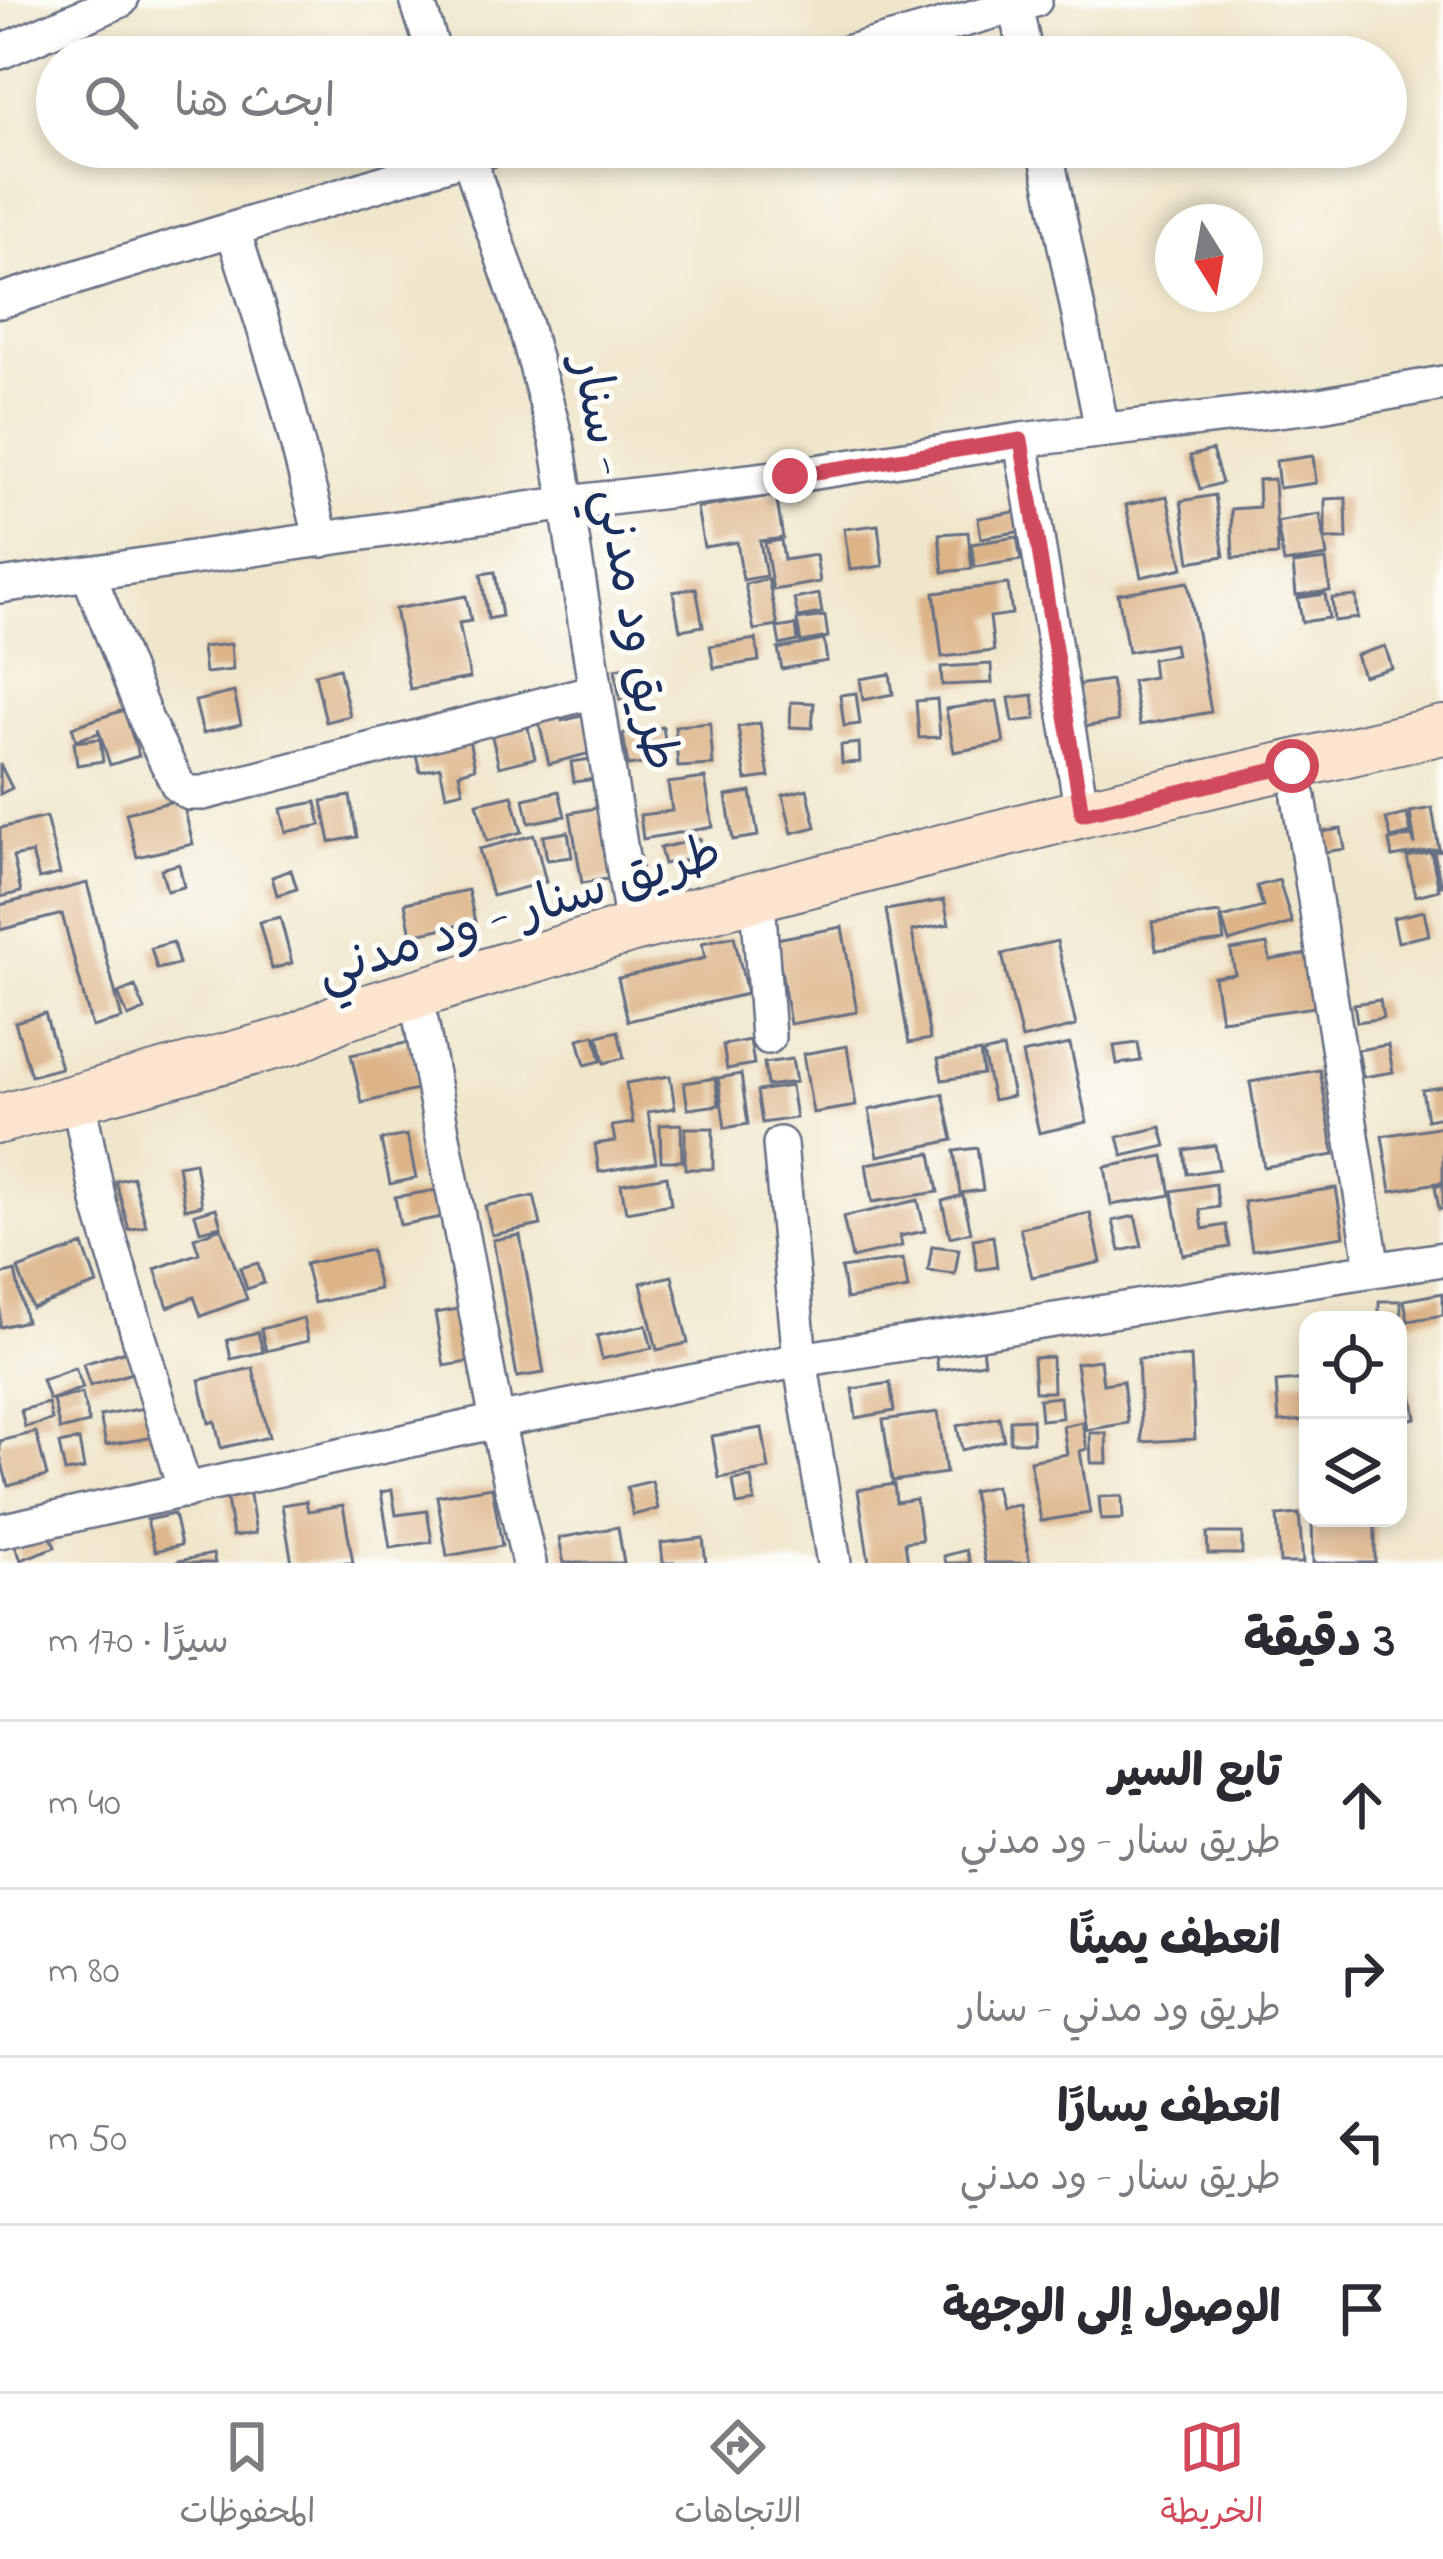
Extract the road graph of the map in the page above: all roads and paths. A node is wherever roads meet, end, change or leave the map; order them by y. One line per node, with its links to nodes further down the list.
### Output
1 (121, 0): 4 (street)
2 (417, 0): 5 (street)
3 (1021, 2): 6 (street); 7 (street)
4 (37, 36)
5 (429, 36)
6 (904, 36)
7 (1024, 36)
8 (36, 37): 9 (street)
9 (0, 52)
10 (422, 168): 13 (street, طريق ود مدني - سنار)
11 (482, 168): 18 (street, طريق ود مدني - سنار)
12 (1049, 168): 16 (street)
13 (233, 230): 14 (street, طريق ود مدني - سنار); 19 (street)
14 (0, 301)
15 (1443, 383): 16 (street)
16 (1102, 429): 17 (street)
17 (1021, 440): 18 (street); 26 (street)
18 (568, 503): 19 (street); 22 (street, طريق ود مدني - سنار)
19 (322, 540): 20 (street)
20 (89, 575): 21 (street); 22 (street)
21 (0, 586)
22 (595, 691): 28 (street, طريق ود مدني - سنار)
23 (1443, 730): 26 (street, طريق سنار - ود مدني)
24 (1443, 764): 25 (street, طريق سنار - ود مدني)
25 (1299, 797): 27 (street, طريق سنار - ود مدني); 36 (street)
26 (1082, 814): 28 (street, طريق سنار - ود مدني)
27 (759, 914): 29 (street, طريق سنار - ود مدني); 30 (street)
28 (633, 928): 31 (street, طريق سنار - ود مدني)
29 (421, 1021): 31 (street, طريق سنار - ود مدني); 38 (street)
30 (768, 1037)
31 (292, 1040): 32 (street)
32 (78, 1100): 33 (street); 39 (street)
33 (0, 1119)
34 (780, 1144): 37 (street)
35 (1443, 1259): 36 (street)
36 (1373, 1270): 37 (street)
37 (800, 1360): 38 (street); 42 (street)
38 (497, 1421): 39 (street); 41 (street)
39 (185, 1491): 40 (street)
40 (0, 1531)
41 (529, 1563)
42 (835, 1563)

